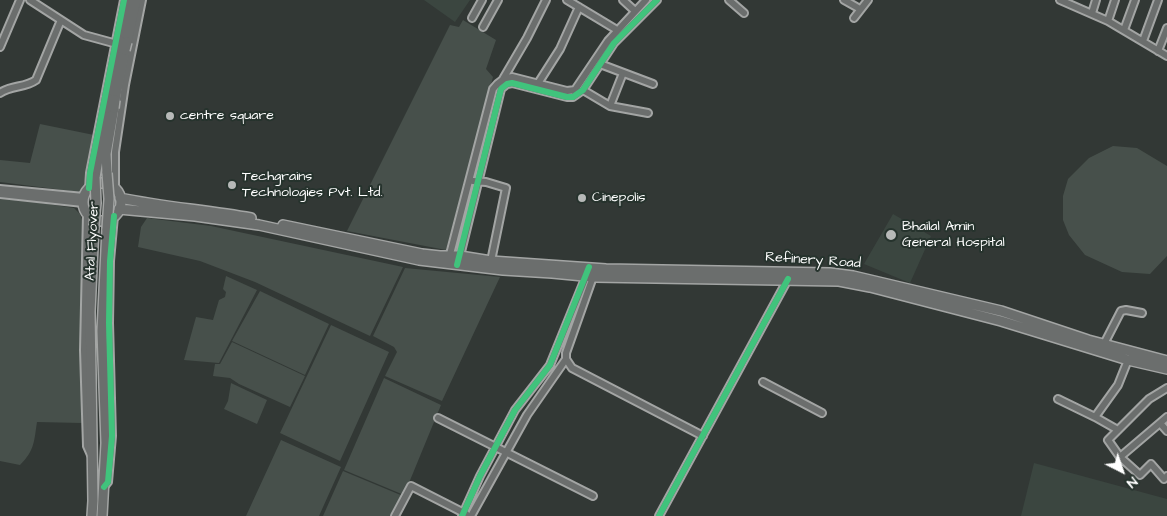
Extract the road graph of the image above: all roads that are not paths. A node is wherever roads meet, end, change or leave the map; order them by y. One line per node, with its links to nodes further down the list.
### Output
1 (20, 0): 38 (street)
2 (30, 0): 30 (street)
3 (124, 0): 37 (street)
4 (129, 0): 87 (main road, Atal Flyover, bridge)
5 (136, 0): 90 (main road, Atal Flyover, bridge)
6 (142, 0): 39 (street)
7 (482, 0): 28 (street)
8 (497, 0): 32 (street)
9 (546, 0): 44 (street)
10 (567, 0): 23 (street)
11 (624, 0): 25 (street)
12 (646, 0): 25 (street)
13 (657, 0): 42 (street)
14 (729, 0): 26 (street)
15 (844, 0): 24 (street)
16 (868, 0): 24 (street)
17 (1060, 0): 22 (street)
18 (1096, 0): 27 (street)
19 (1115, 0): 31 (street)
20 (1135, 0): 35 (street)
21 (1158, 0): 36 (street)
22 (1072, 2): 27 (street)
23 (579, 7): 34 (street); 46 (street)
24 (860, 9): 29 (street)
25 (635, 11): 34 (street)
26 (744, 13)
27 (1092, 13): 31 (street)
28 (472, 18)
29 (854, 18)
30 (61, 20): 37 (street); 48 (street)
31 (1108, 21): 35 (street)
32 (483, 27)
33 (1167, 28): 40 (street)
34 (617, 30): 46 (street)
35 (1124, 30): 36 (street)
36 (1143, 42): 40 (street)
37 (115, 44): 39 (street); 50 (street)
38 (0, 45)
39 (133, 46): 49 (street)
40 (1158, 51): 41 (street)
41 (1167, 56)
42 (600, 64): 43 (street); 47 (street)
43 (623, 73): 45 (street); 51 (street)
44 (503, 79): 46 (street); 53 (street)
45 (653, 84)
46 (536, 86): 47 (street); 54 (street)
47 (583, 90): 51 (street)
48 (1, 92)
49 (122, 103): 50 (street); 57 (street)
50 (102, 104): 56 (street)
51 (610, 106): 52 (street)
52 (648, 113)
53 (469, 181): 54 (street); 64 (street)
54 (477, 182): 64 (street); 65 (street)
55 (0, 188): 60 (street)
56 (89, 188): 57 (main road); 60 (main road)
57 (115, 188): 59 (main road)
58 (0, 194): 60 (street)
59 (120, 198): 61 (main road); 62 (main road)
60 (83, 200): 63 (main road)
61 (117, 212): 62 (main road); 63 (main road); 90 (street)
62 (196, 213): 64 (main road)
63 (87, 214): 87 (street)
64 (452, 259): 65 (main road, Refinery Road); 66 (main road, Refinery Road)
65 (491, 261): 66 (main road, Refinery Road)
66 (591, 272): 67 (main road, Refinery Road); 70 (street); 85 (street)
67 (784, 277): 69 (main road, Refinery Road); 71 (main road, Refinery Road); 84 (street)
68 (1142, 313): 69 (street)
69 (1104, 344): 72 (main road, Refinery Road)
70 (566, 359): 84 (street); 86 (street)
71 (1128, 360): 73 (main road, Refinery Road); 78 (street)
72 (1167, 361)
73 (1167, 370)
74 (763, 382): 77 (street)
75 (1167, 388): 82 (street)
76 (1058, 399): 78 (street)
77 (822, 413)
78 (1095, 417): 82 (street)
79 (1167, 417): 81 (street)
80 (438, 418): 85 (street)
81 (1160, 423): 83 (street); 88 (street)
82 (1118, 430): 88 (street)
83 (1167, 431)
84 (703, 436): 96 (street)
85 (495, 448): 86 (street); 92 (street)
86 (506, 453): 91 (street); 92 (street)
87 (92, 456): 93 (main road, Atal Flyover)
88 (1120, 457): 89 (street)
89 (1167, 476)
90 (104, 487): 94 (main road, Atal Flyover)
91 (592, 496)
92 (467, 515): 95 (street)
93 (92, 516)
94 (102, 516)
95 (395, 516)
96 (659, 516)

